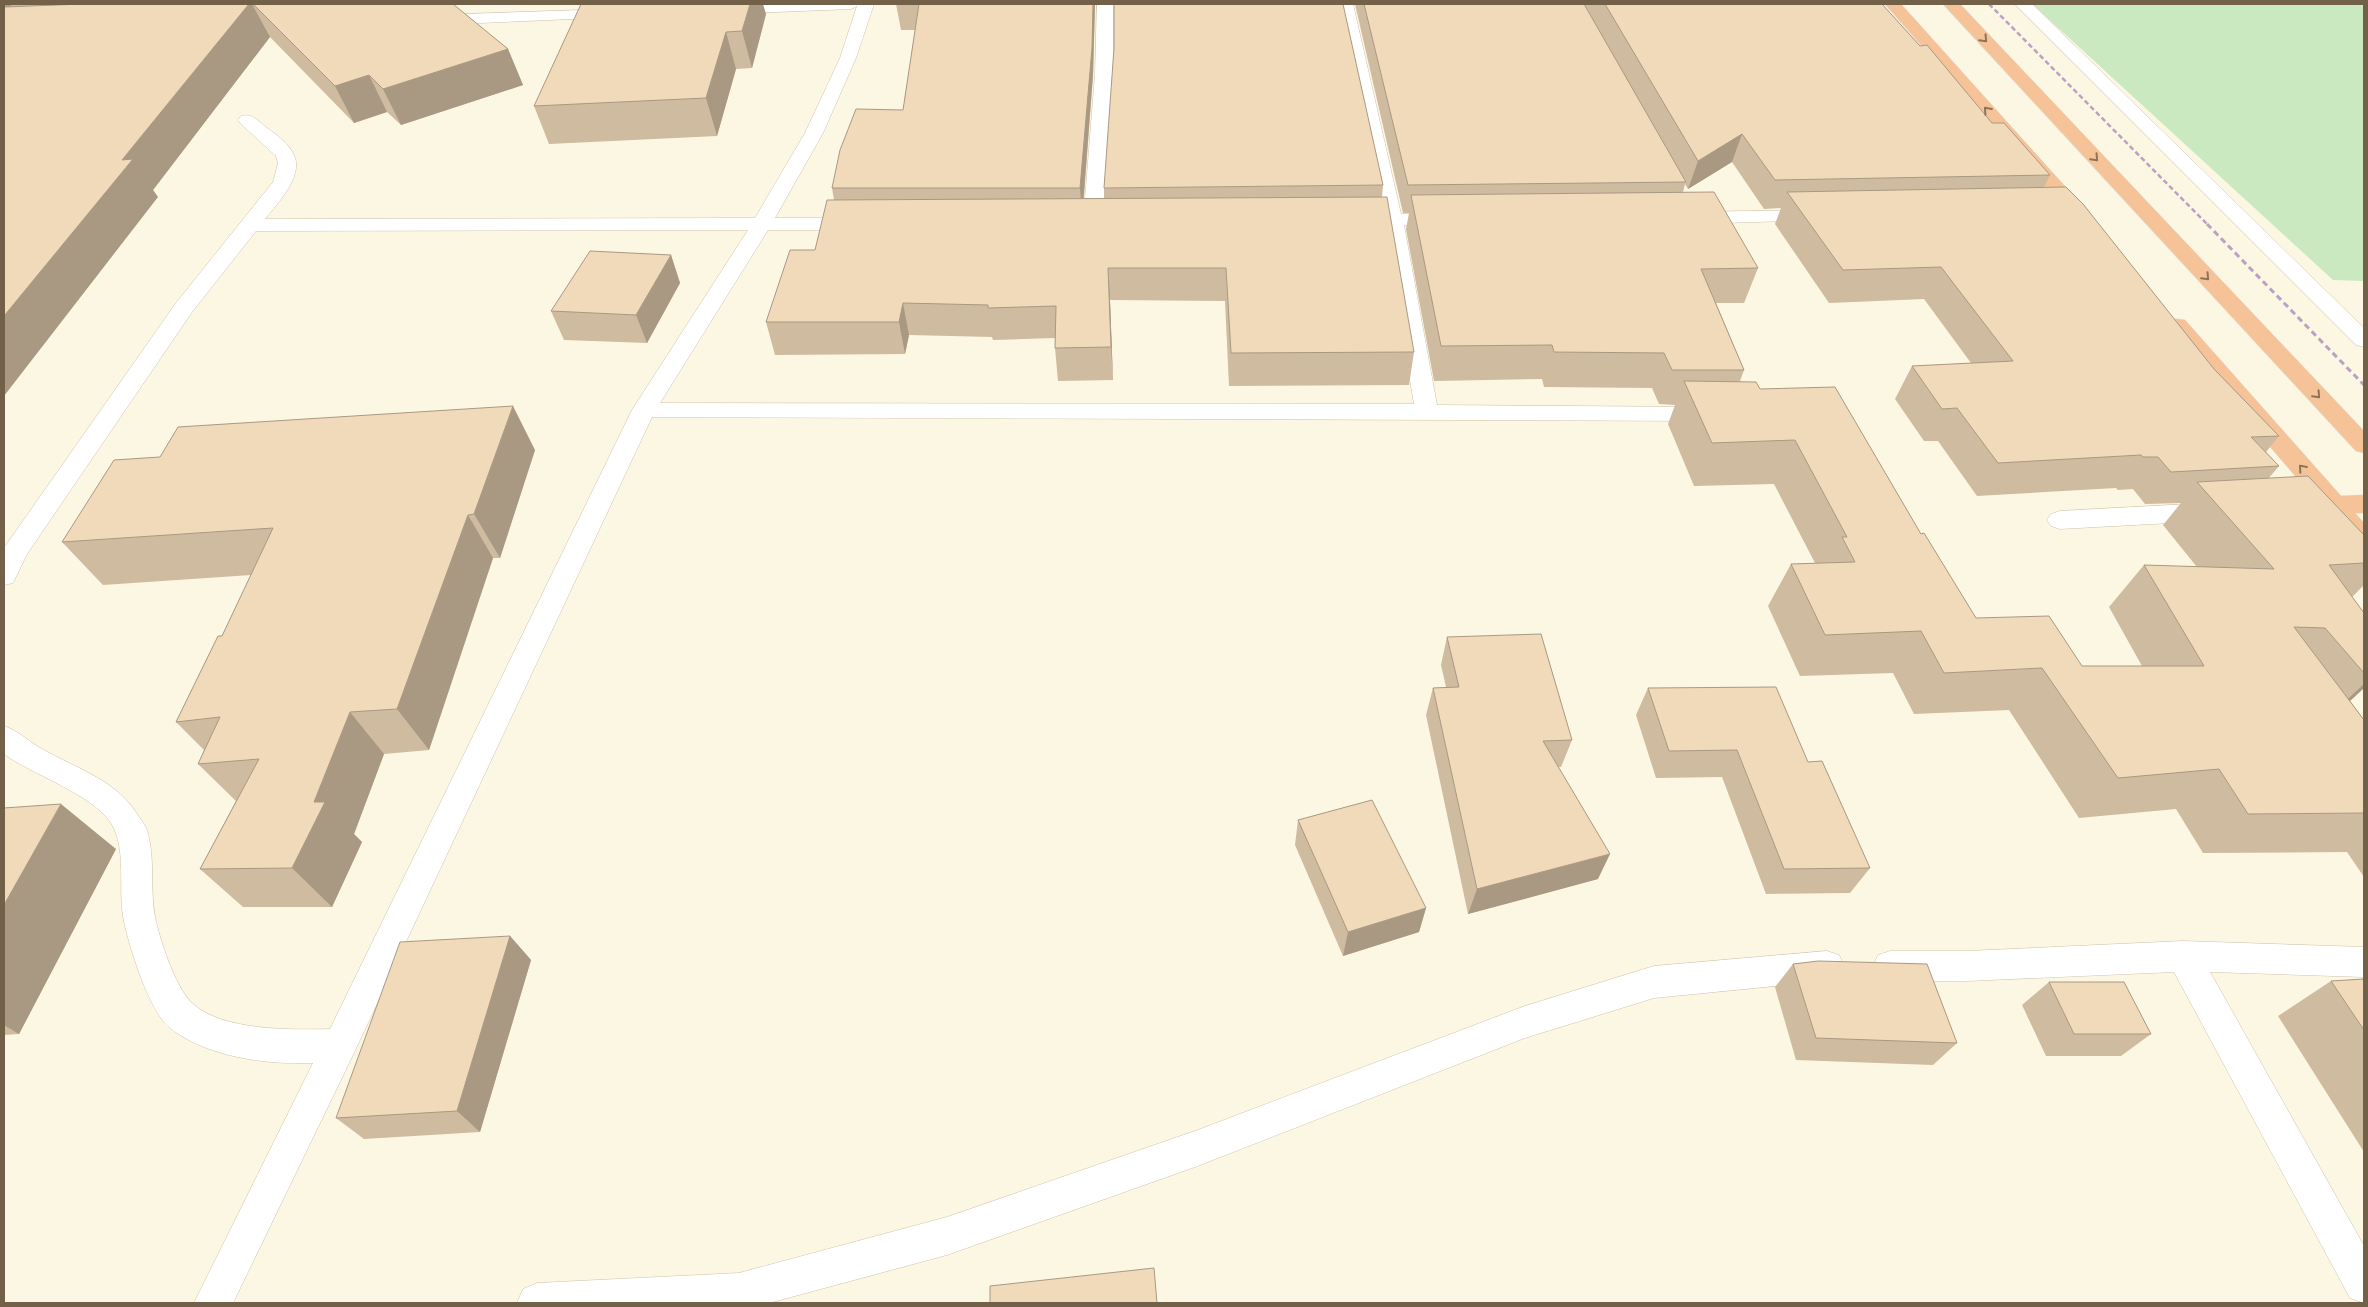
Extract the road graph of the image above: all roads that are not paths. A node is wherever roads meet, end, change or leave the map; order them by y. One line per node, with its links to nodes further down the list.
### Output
1 (851, 4): 8 (street)
2 (866, 4): 19 (street)
3 (1106, 4): 21 (street)
4 (1345, 4): 18 (street)
5 (1893, 4): 12 (highway, one-way to 5)
6 (1951, 4): 29 (highway, one-way to 29)
7 (2023, 4): 25 (street)
8 (711, 10)
9 (632, 13): 10 (street)
10 (414, 21)
11 (248, 120): 22 (street)
12 (2076, 210): 13 (street); 23 (highway)
13 (2047, 211)
14 (1831, 215): 15 (street)
15 (1673, 218)
16 (1463, 219): 18 (street)
17 (1335, 220): 18 (street)
18 (1393, 220): 27 (street)
19 (762, 224): 20 (street); 22 (street); 26 (street)
20 (879, 224)
21 (1093, 224)
22 (250, 225): 36 (street)
23 (2096, 232)
24 (2167, 313): 31 (highway, one-way to 24)
25 (2364, 340)
26 (644, 410): 27 (street); 40 (street)
27 (1427, 412): 28 (street)
28 (1726, 415)
29 (2364, 445)
30 (2364, 504): 31 (highway)
31 (2334, 505): 32 (street); 35 (highway)
32 (2305, 506)
33 (2227, 511): 34 (street)
34 (2060, 520)
35 (2364, 539)
36 (4, 576)
37 (4, 738): 40 (street)
38 (2183, 956): 39 (street); 41 (street); 43 (street)
39 (2364, 962)
40 (340, 1045): 42 (street)
41 (2364, 1284)
42 (213, 1303)
43 (536, 1303)

